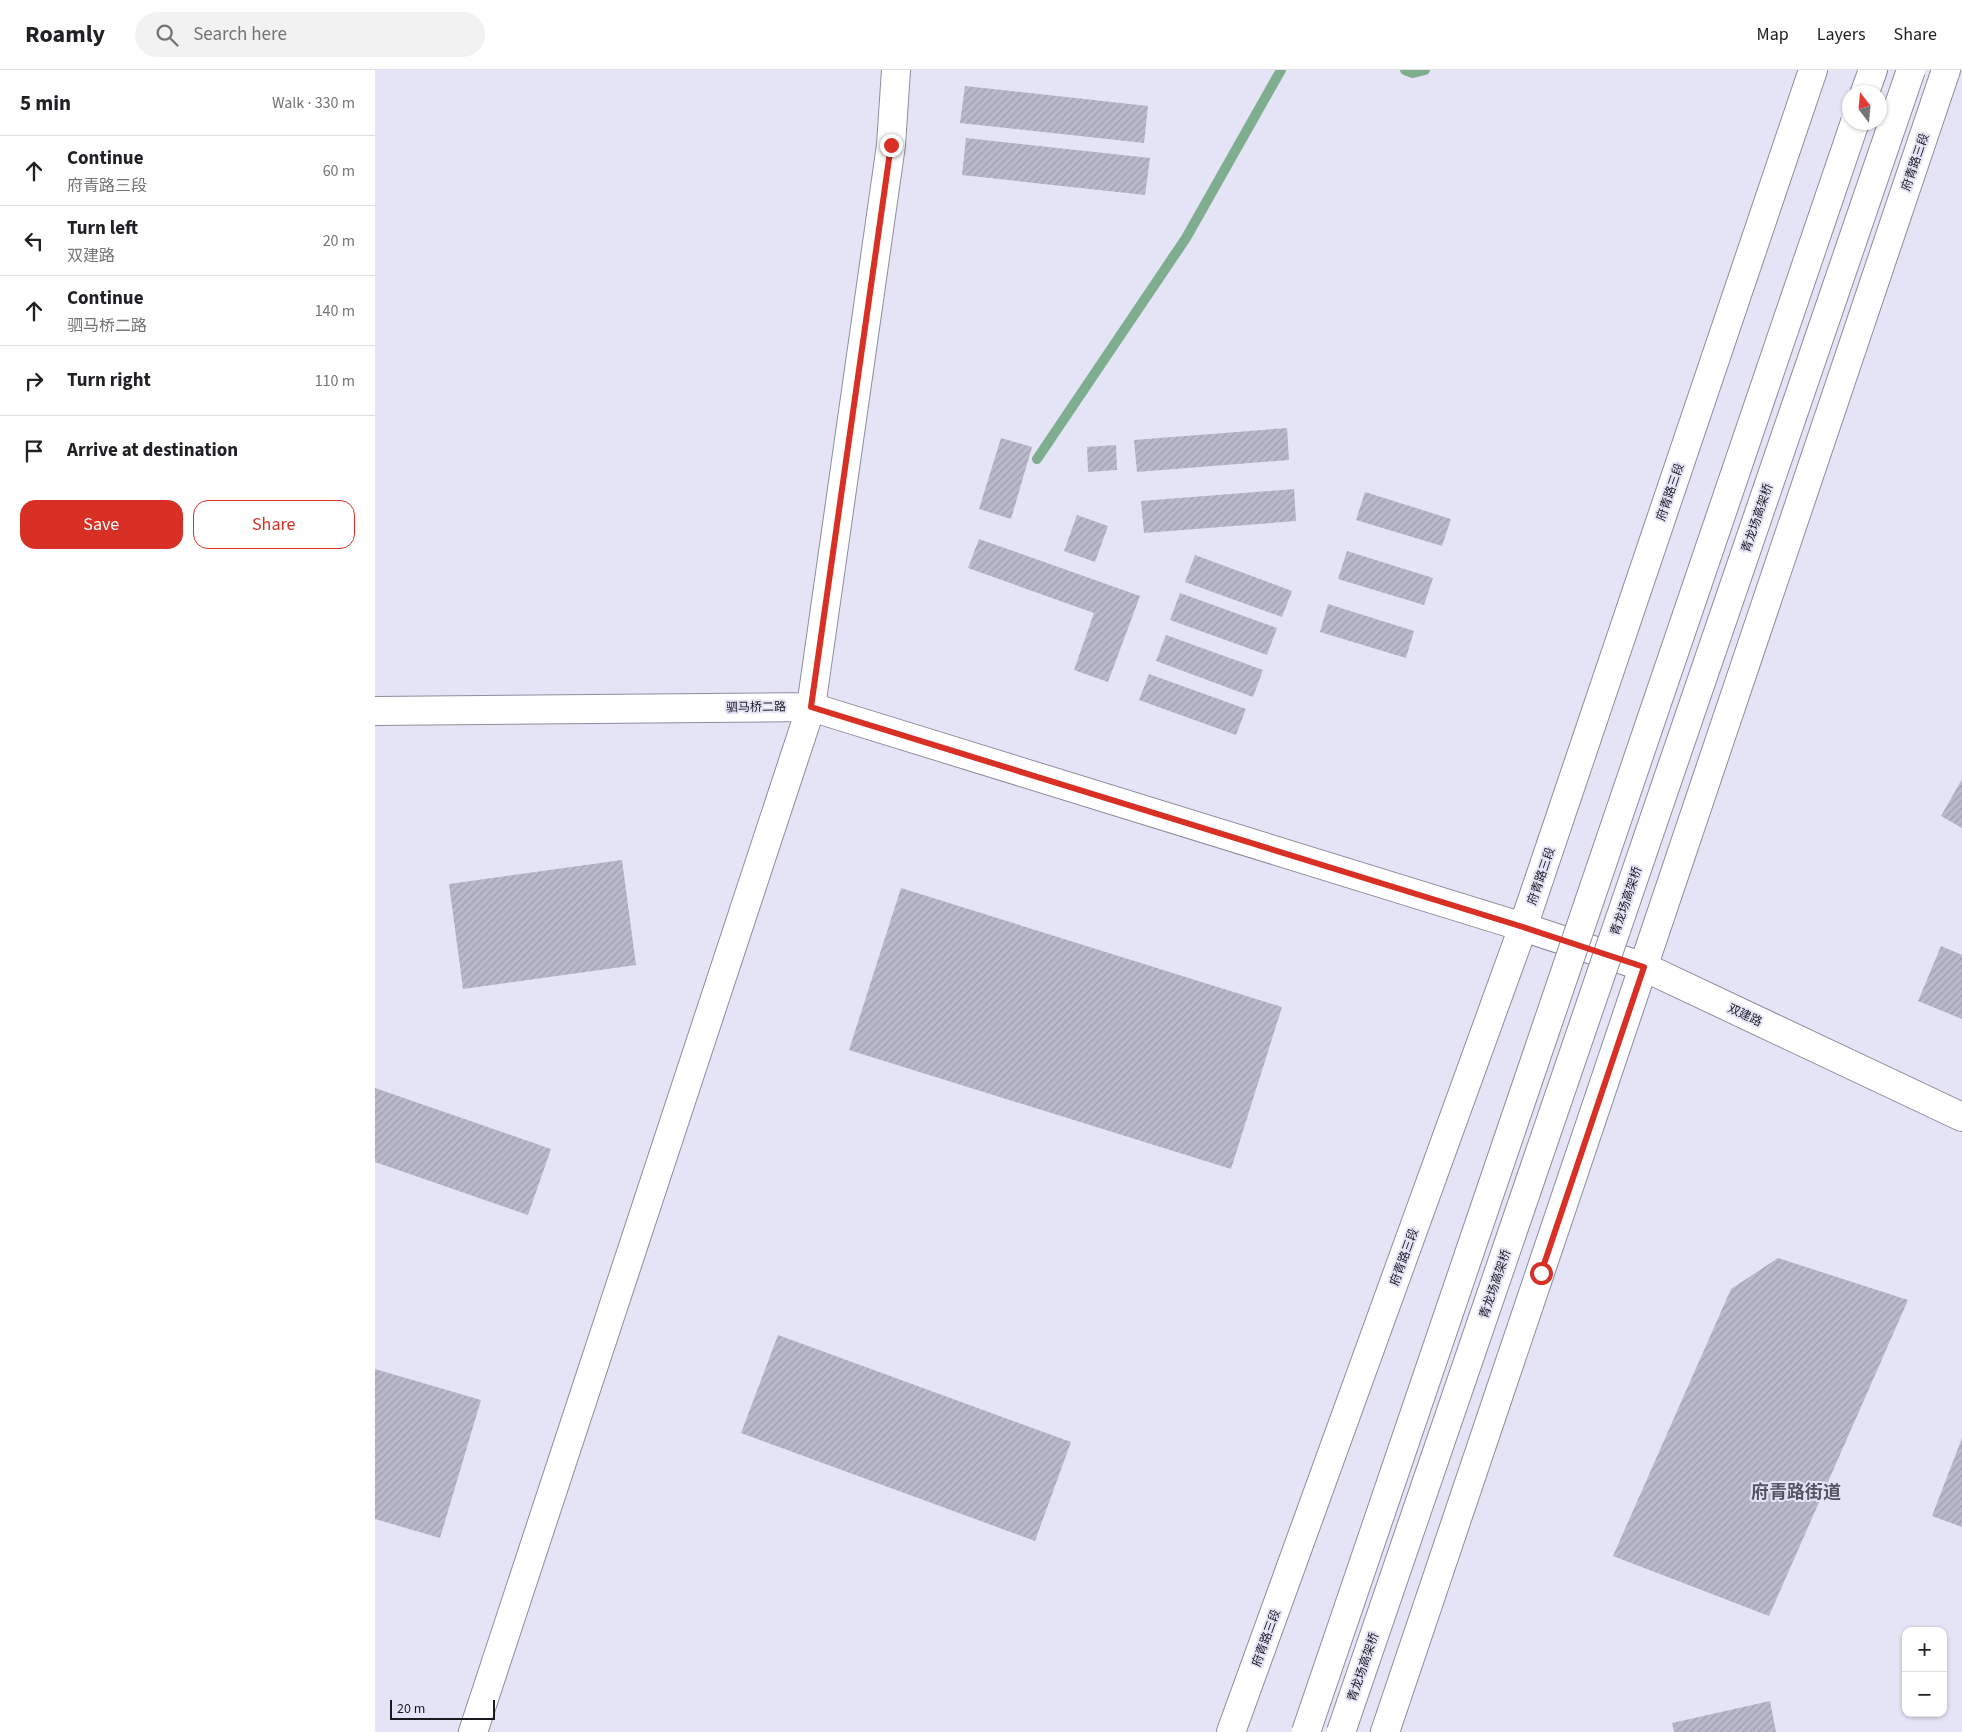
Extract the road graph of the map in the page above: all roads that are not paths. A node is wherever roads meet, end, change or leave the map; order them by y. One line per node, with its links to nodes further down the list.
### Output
1 (896, 70): 8 (main road)
2 (1813, 70): 10 (main road, 府青路三段)
3 (1873, 70): 6 (main road)
4 (1911, 70): 16 (main road, 青龙场高架桥, bridge)
5 (1946, 70): 11 (main road, 府青路三段)
6 (1868, 85)
7 (1852, 130): 15 (main road, bridge)
8 (811, 707): 9 (main road, 驷马桥二路); 10 (main road, 驷马桥二路); 13 (main road)
9 (375, 711)
10 (1523, 927): 11 (main road, 双建路); 14 (main road, 府青路三段)
11 (1644, 967): 12 (main road, 双建路); 17 (main road, 府青路三段)
12 (1962, 1117)
13 (473, 1732)
14 (1231, 1732)
15 (1306, 1732)
16 (1341, 1732)
17 (1385, 1732)

